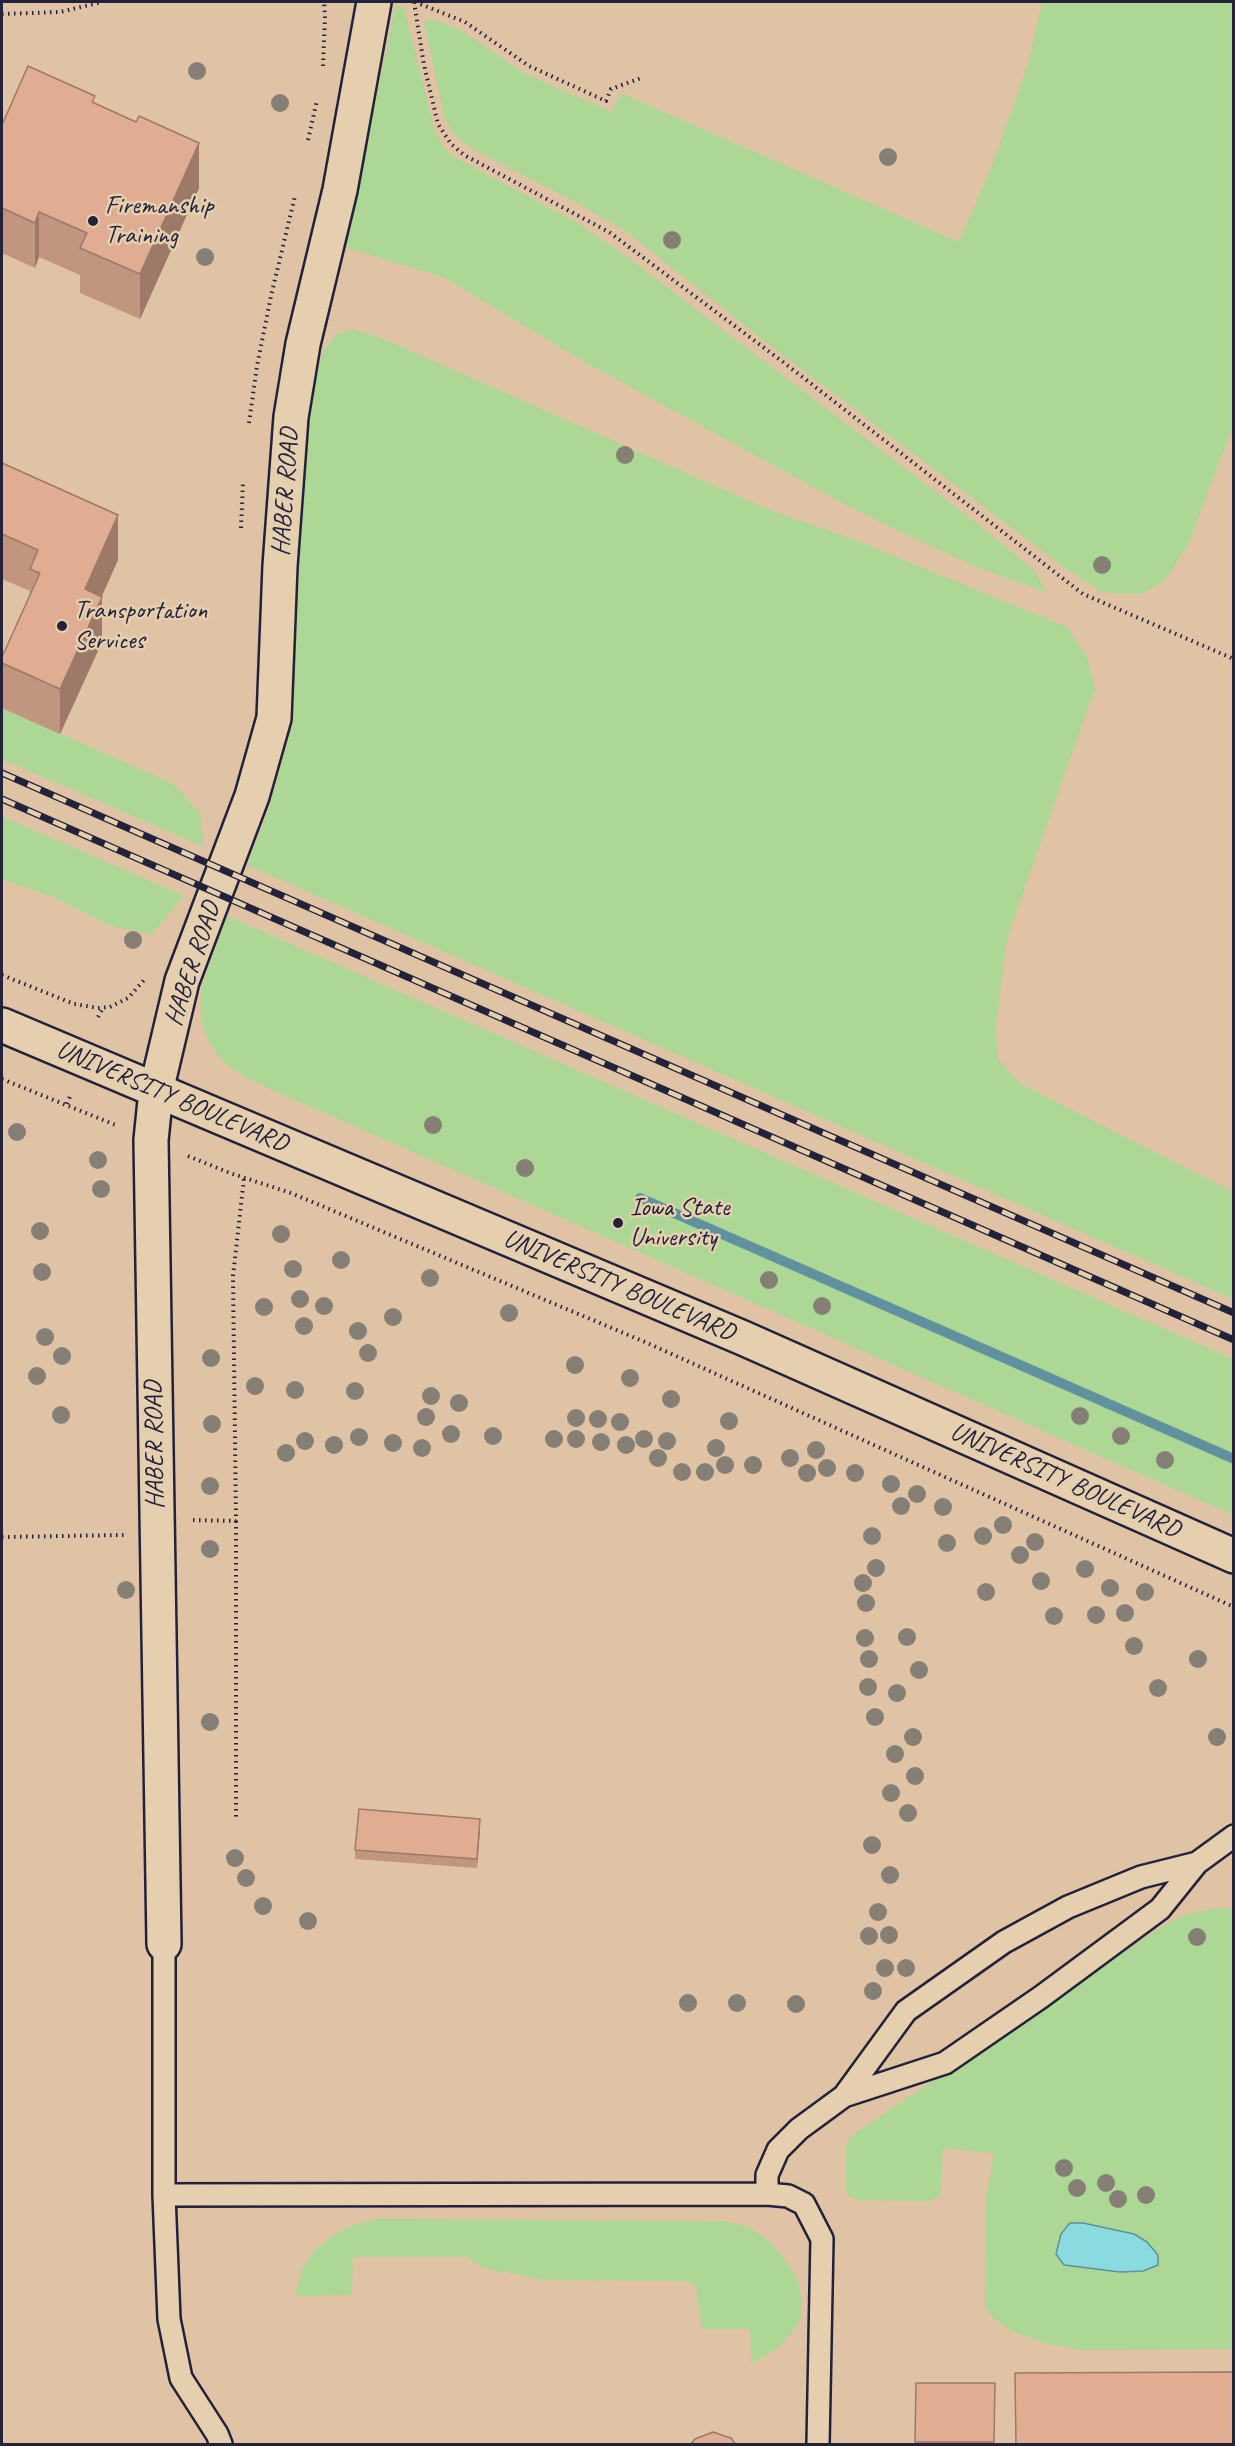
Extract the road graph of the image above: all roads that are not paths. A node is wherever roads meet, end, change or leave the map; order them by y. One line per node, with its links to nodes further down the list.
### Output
1 (374, 2): 3 (street, HABER ROAD)
2 (2, 1025): 3 (street, UNIVERSITY BOULEVARD)
3 (156, 1091): 4 (street, UNIVERSITY BOULEVARD); 7 (street, HABER ROAD)
4 (1233, 1556)
5 (1233, 1836): 6 (lane)
6 (1197, 1863): 8 (lane); 8 (lane)
7 (164, 1944): 9 (lane)
8 (844, 2096): 10 (lane)
9 (164, 2194): 10 (lane); 11 (lane)
10 (767, 2194): 12 (lane)
11 (220, 2445)
12 (818, 2445)

